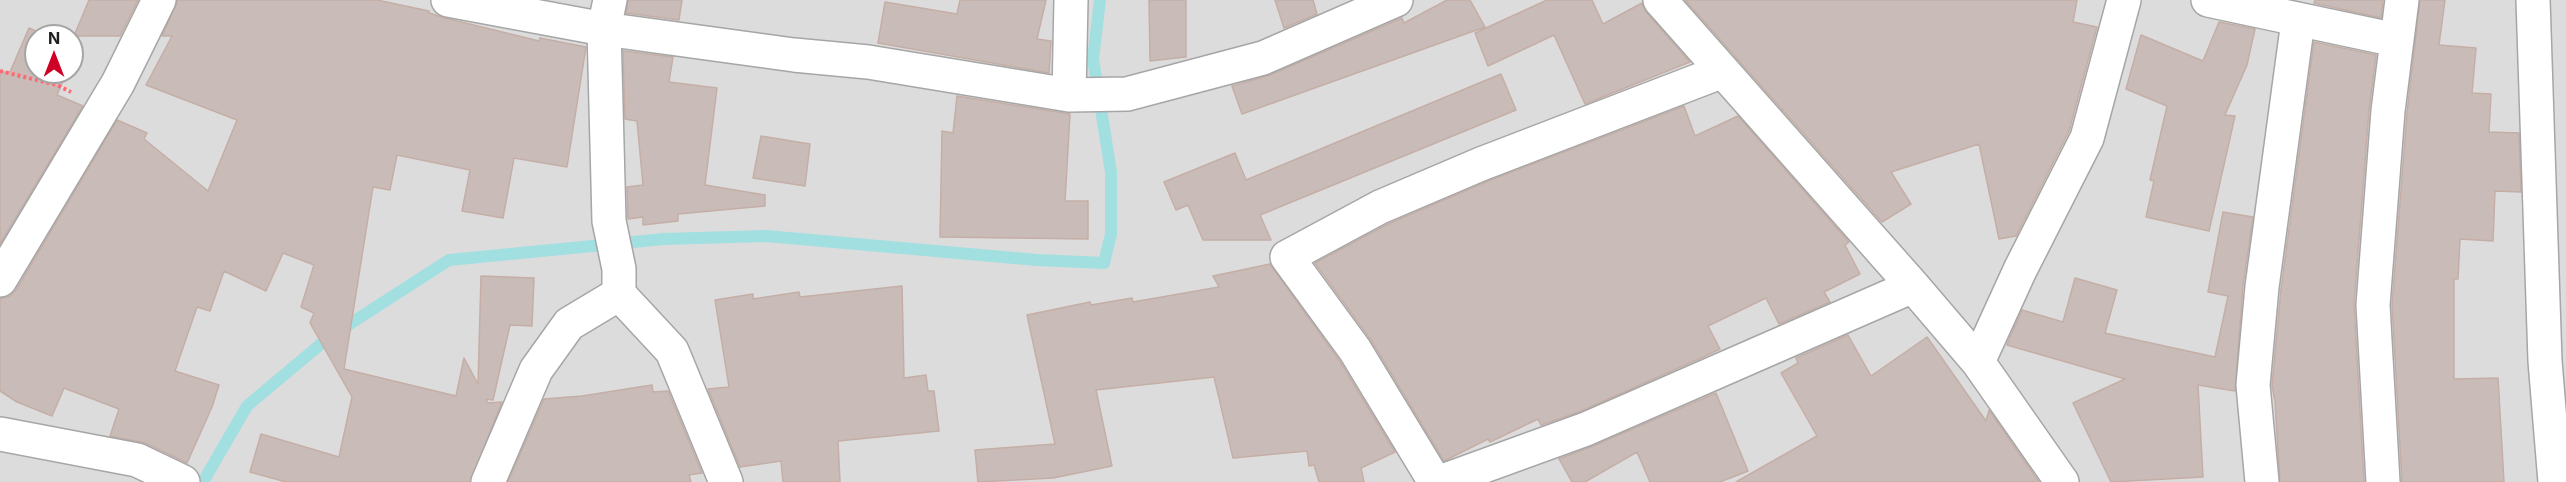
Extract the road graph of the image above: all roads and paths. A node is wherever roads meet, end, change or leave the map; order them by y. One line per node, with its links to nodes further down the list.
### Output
1 (159, 0): 16 (street)
2 (448, 0): 10 (street)
3 (1071, 0): 15 (street)
4 (1396, 0): 15 (street)
5 (1660, 0): 14 (street)
6 (2124, 0): 20 (street)
7 (2208, 0): 11 (street)
8 (2402, 0): 12 (street)
9 (2533, 0): 30 (street)
10 (607, 14): 15 (street); 18 (street)
11 (2298, 21): 12 (street); 28 (street)
12 (2396, 40): 29 (street)
13 (0, 70): 16 (path)
14 (1722, 71): 19 (street); 25 (street)
15 (1069, 95)
16 (102, 110): 17 (street)
17 (0, 280)
18 (619, 282): 23 (street); 24 (street)
19 (1913, 286): 20 (street); 26 (street)
20 (1977, 362): 27 (street)
21 (0, 434): 22 (street)
22 (183, 482)
23 (488, 482)
24 (726, 482)
25 (1435, 482)
26 (1440, 482)
27 (2062, 482)
28 (2262, 482)
29 (2383, 482)
30 (2555, 482)

